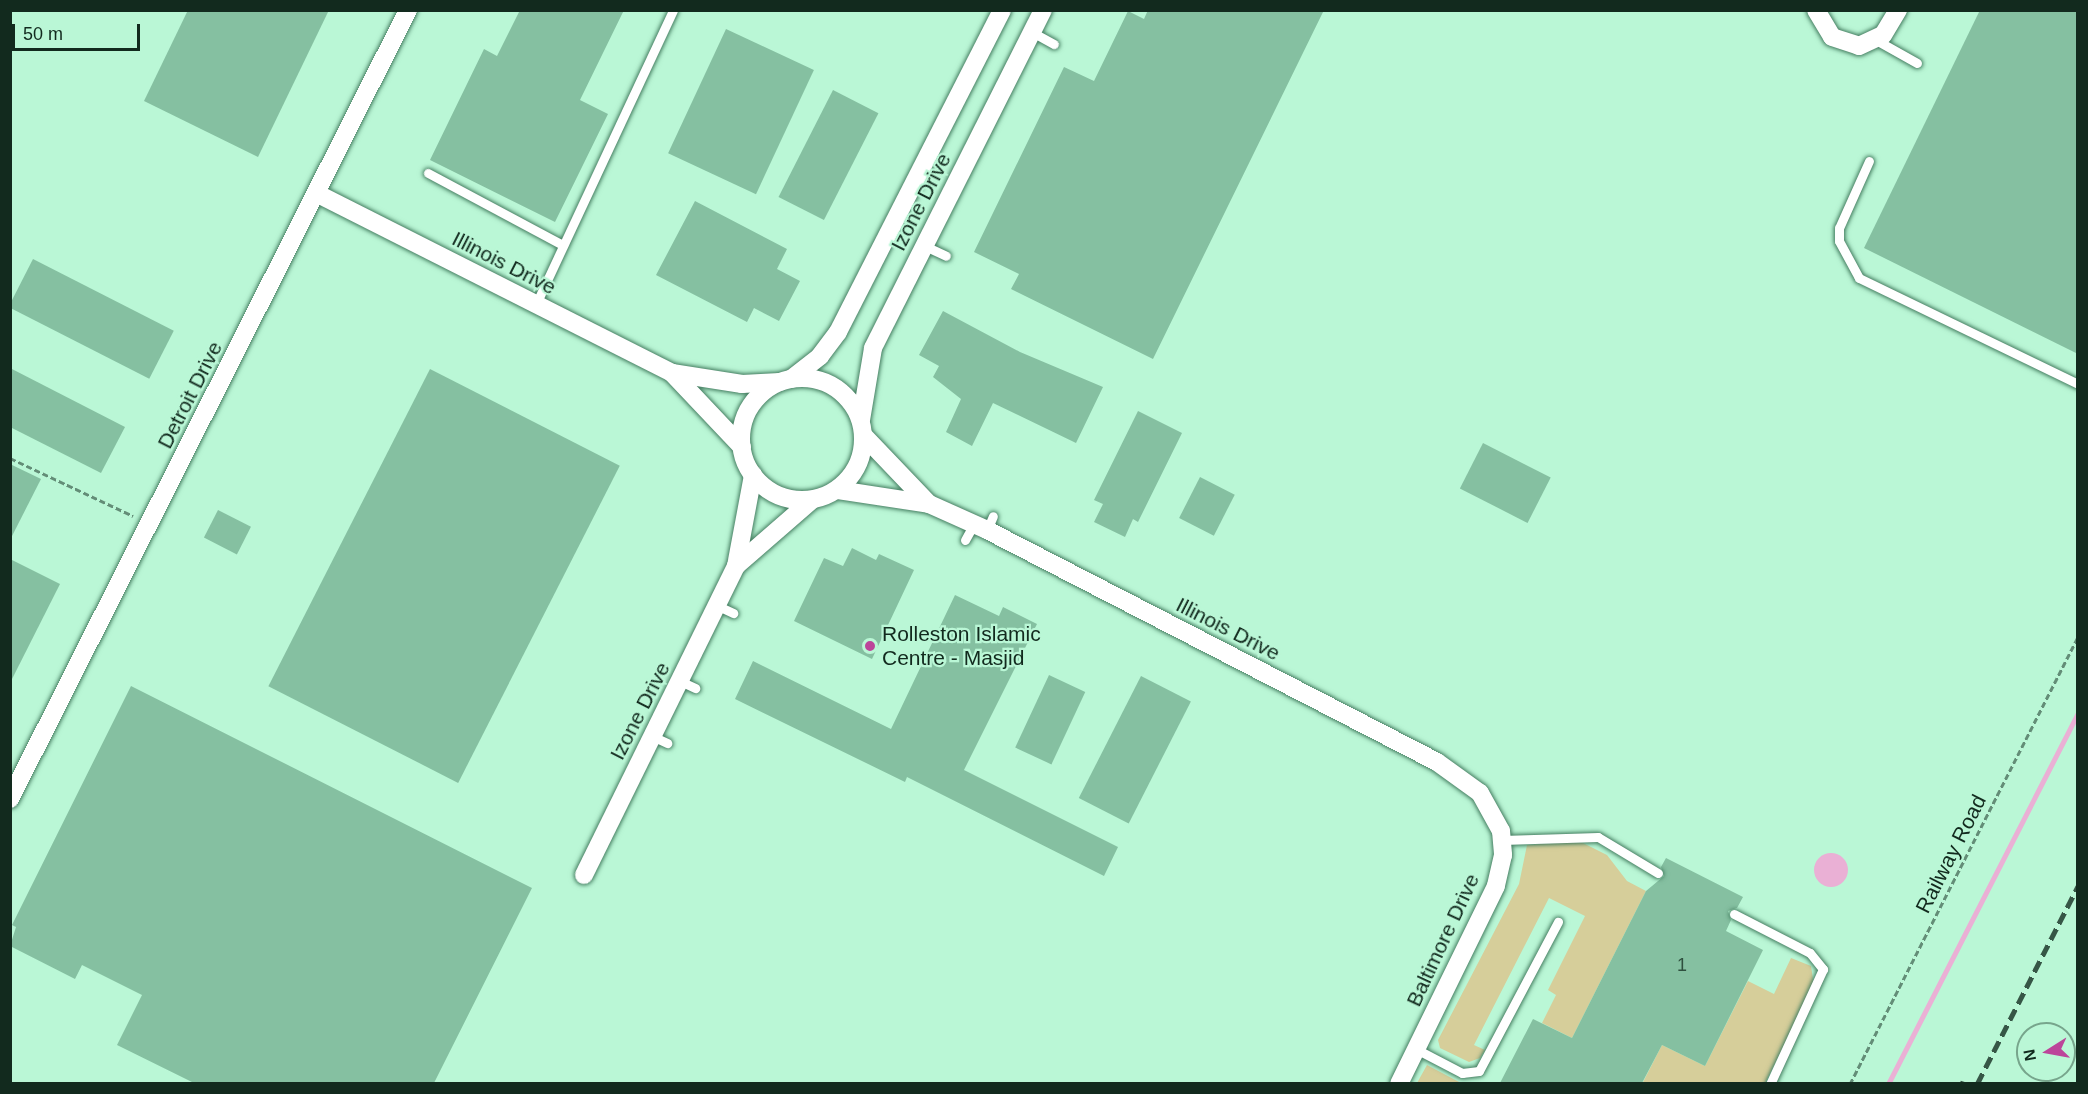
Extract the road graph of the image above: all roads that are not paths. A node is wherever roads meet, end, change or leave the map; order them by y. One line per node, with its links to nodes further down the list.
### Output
1 (408, 10): 13 (street, Detroit Drive)
2 (673, 10): 14 (lane)
3 (1002, 10): 19 (street, Izone Drive)
4 (1043, 10): 7 (street, Izone Drive)
5 (1816, 10): 8 (street)
6 (1898, 10): 8 (street)
7 (1032, 32): 9 (lane); 15 (street, Izone Drive)
8 (1876, 40): 10 (lane)
9 (1054, 44)
10 (1917, 63)
11 (1869, 161): 20 (lane)
12 (428, 173): 14 (lane)
13 (316, 193): 17 (street, Illinois Drive); 28 (street, Detroit Drive)
14 (563, 245): 17 (lane)
15 (925, 246): 16 (lane); 21 (street, Izone Drive)
16 (946, 256)
17 (536, 304): 18 (street, Illinois Drive)
18 (672, 372): 19 (street, Illinois Drive); 22 (street, Illinois Drive)
19 (785, 380): 21 (street); 22 (street)
20 (2078, 384)
21 (862, 428): 24 (street); 26 (street, Illinois Drive)
22 (742, 447): 23 (street)
23 (753, 475): 25 (street); 27 (street, Izone Drive)
24 (837, 490): 25 (street); 26 (street, Illinois Drive)
25 (812, 500): 27 (street, Izone Drive)
26 (929, 504): 29 (street, Illinois Drive)
27 (736, 566): 32 (street, Izone Drive)
28 (10, 799)
29 (1494, 811): 30 (street, Baltimore Drive)
30 (1502, 840): 31 (lane); 35 (street, Baltimore Drive)
31 (1658, 873)
32 (584, 875)
33 (1734, 914): 37 (lane)
34 (1558, 922): 35 (lane)
35 (1416, 1049): 36 (street, Baltimore Drive)
36 (1399, 1083)
37 (1770, 1083)

